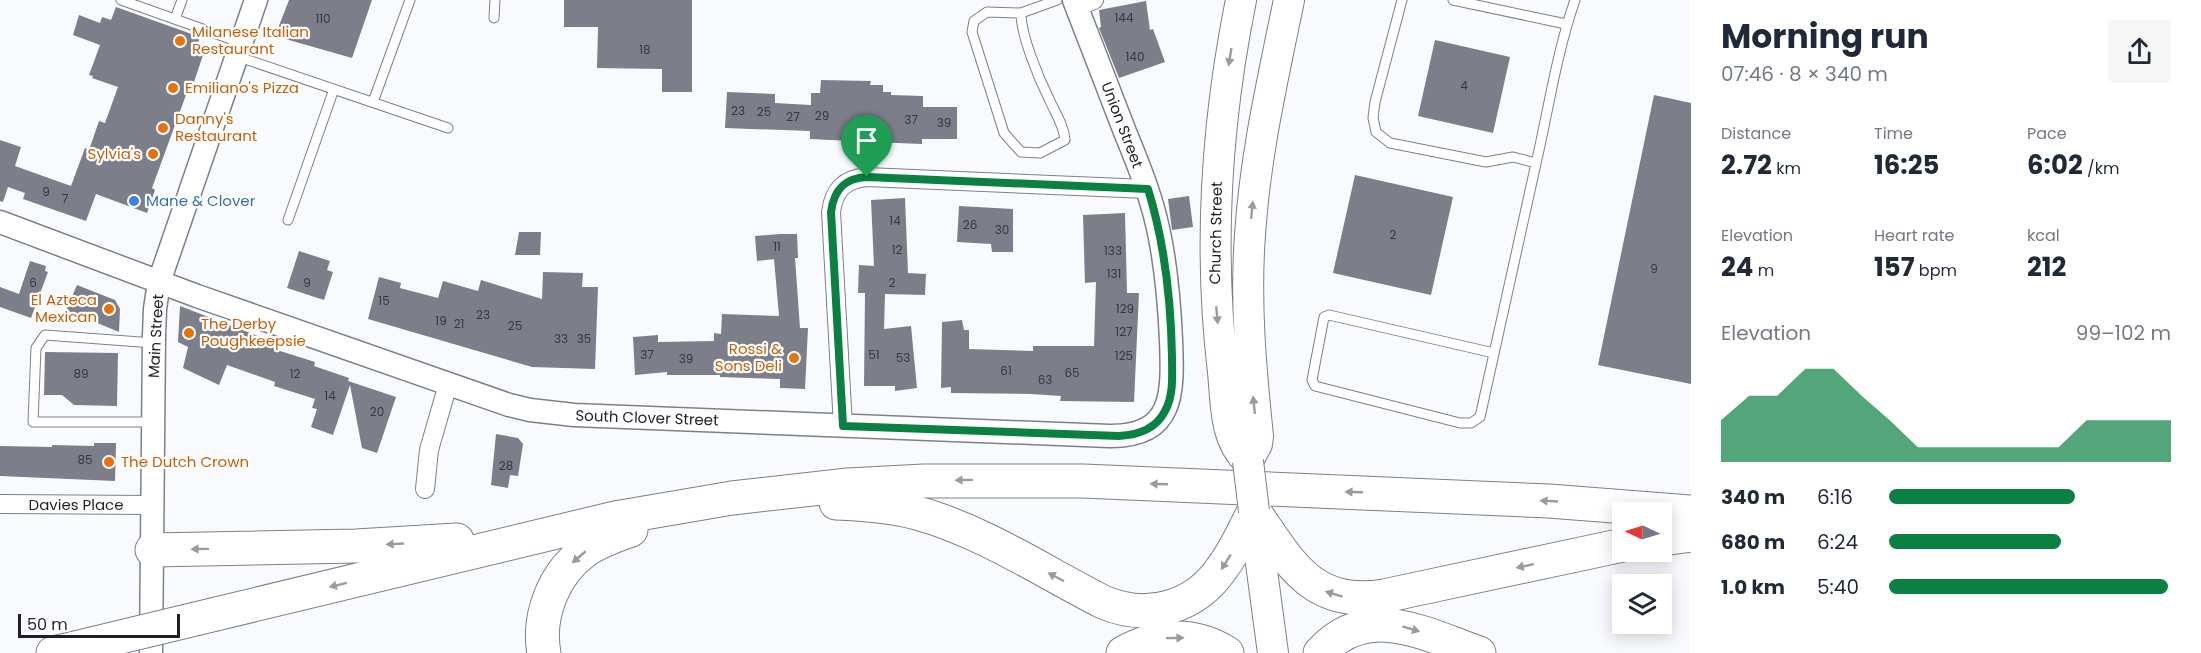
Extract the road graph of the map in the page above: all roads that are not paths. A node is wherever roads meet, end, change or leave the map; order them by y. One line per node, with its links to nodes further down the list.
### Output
1 (121, 0): 14 (lane)
2 (182, 0): 14 (lane)
3 (256, 0): 16 (street, Main Street)
4 (410, 0): 18 (lane)
5 (495, 0): 13 (lane)
6 (1241, 0): 31 (highway, Church Street, one-way to 31)
7 (1289, 0): 31 (highway, Church Street, one-way to 7)
8 (1402, 0): 20 (lane)
9 (1453, 0): 15 (lane)
10 (1575, 0): 15 (lane)
11 (1075, 2): 12 (lane); 21 (street, Union Street)
12 (1021, 13): 12 (lane)
13 (494, 18)
14 (175, 19): 16 (lane)
15 (1566, 24): 20 (lane)
16 (239, 49): 17 (lane); 24 (street, Main Street)
17 (334, 89): 18 (lane); 22 (lane)
18 (373, 102): 19 (lane)
19 (448, 128)
20 (1536, 163): 26 (lane)
21 (1148, 189): 29 (street, Union Street); 30 (street)
22 (288, 220)
23 (0, 222): 24 (street, South Clover Street)
24 (159, 282): 25 (street, Main Street); 27 (street, South Clover Street)
25 (154, 343): 28 (street, Main Street); 28 (lane)
26 (1494, 353): 26 (lane)
27 (448, 384): 30 (street, South Clover Street); 32 (street)
28 (153, 422): 37 (street, Main Street)
29 (1153, 425): 30 (street, South Clover Street)
30 (843, 426)
31 (1248, 461): 38 (highway, Church Street, bridge)
32 (424, 489)
33 (721, 499): 36 (highway, one-way to 33); 38 (highway, one-way to 33); 40 (highway); 47 (highway, one-way to 47)
34 (1691, 499): 36 (highway)
35 (0, 504): 37 (street, Davies Place)
36 (1587, 504): 39 (highway)
37 (153, 505): 44 (street, Main Street)
38 (1254, 511): 43 (highway, one-way to 38); 50 (highway, Church Street)
39 (1691, 512)
40 (579, 526): 44 (highway, one-way to 44); 45 (highway, one-way to 45, bridge)
41 (1691, 535): 42 (highway)
42 (1672, 538)
43 (1612, 547)
44 (152, 550): 46 (street, Main Street)
45 (64, 650)
46 (152, 653)
47 (544, 653)
48 (1123, 653): 49 (highway, one-way to 49)
49 (1227, 653)
50 (1273, 653)
51 (1320, 653): 52 (highway, one-way to 52)
52 (1479, 653)

